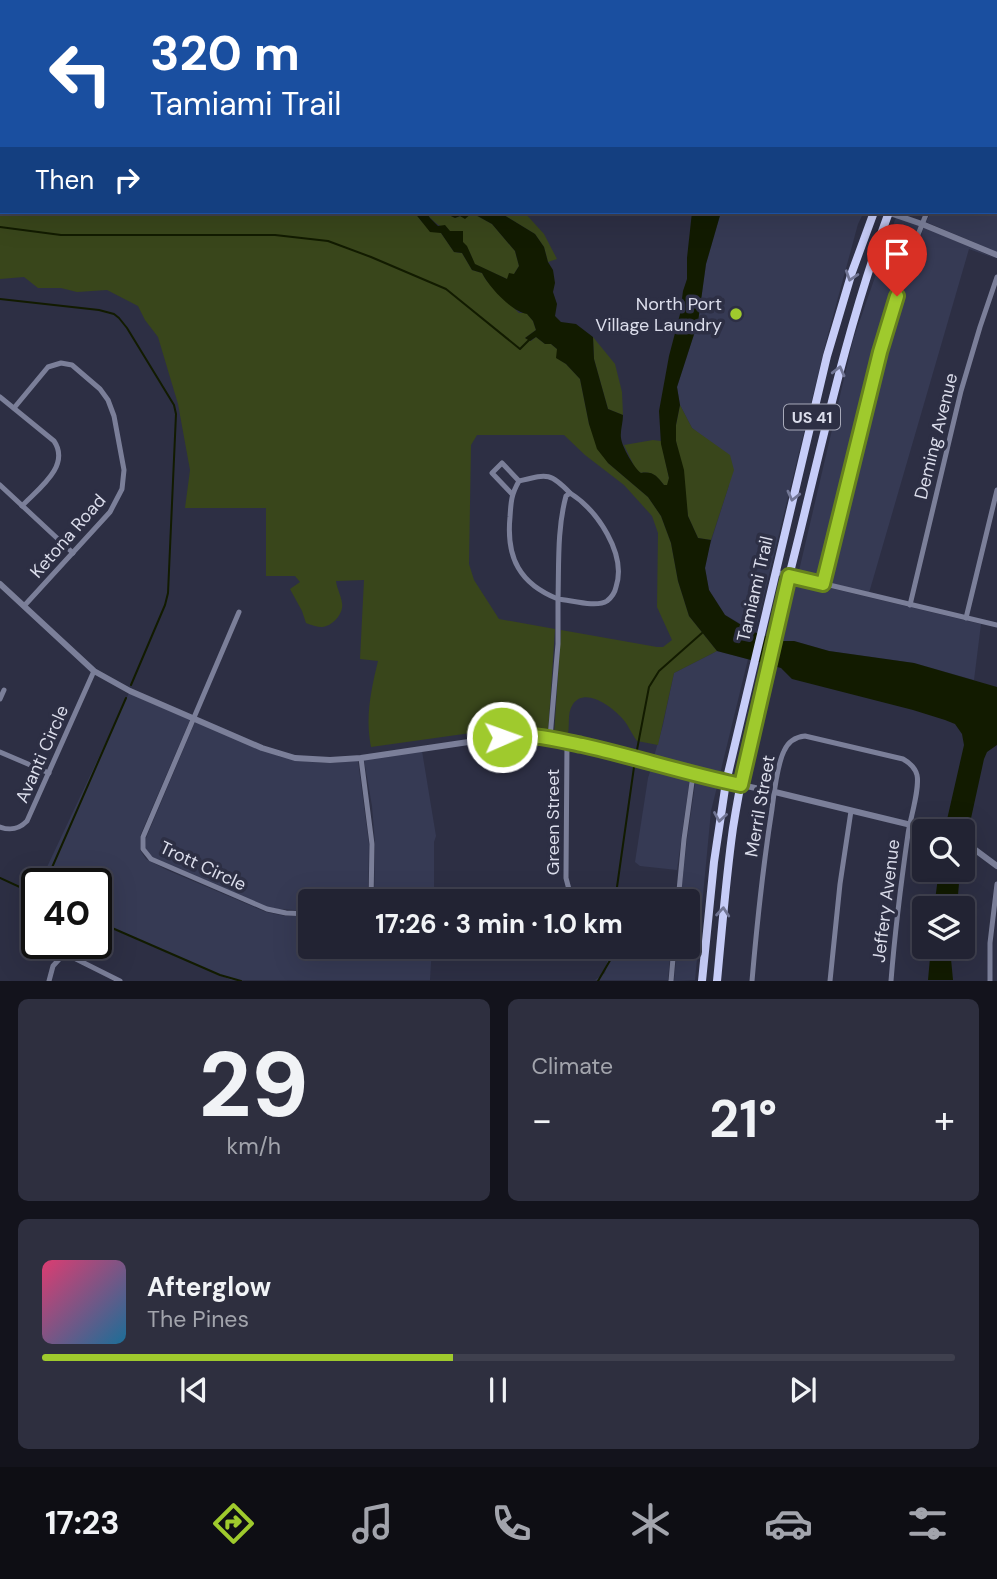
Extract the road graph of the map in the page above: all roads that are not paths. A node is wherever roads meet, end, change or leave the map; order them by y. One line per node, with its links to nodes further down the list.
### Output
1 (873, 214): 17 (main road, Tamiami Trail / US 41, one-way to 17)
2 (888, 214): 18 (main road, Tamiami Trail / US 41, one-way to 2)
3 (894, 214): 5 (street)
4 (927, 214): 5 (street)
5 (922, 224): 6 (street); 20 (street)
6 (997, 255)
7 (997, 277): 22 (street, Deming Avenue)
8 (0, 397): 9 (street)
9 (14, 408): 15 (street); 16 (street, Ketona Road)
10 (519, 481): 13 (street); 14 (street); 14 (street)
11 (0, 485): 15 (street)
12 (997, 490): 25 (street)
13 (570, 493): 21 (street); 21 (street)
14 (512, 494): 21 (street)
15 (22, 506): 16 (street)
16 (73, 553): 23 (street, Ketona Road)
17 (775, 572): 18 (street); 37 (main road, Tamiami Trail / US 41)
18 (789, 576): 20 (street); 38 (main road, Tamiami Trail / US 41)
19 (0, 584): 23 (street)
20 (823, 584): 22 (street)
21 (558, 599): 31 (street)
22 (910, 605): 25 (street)
23 (24, 606): 27 (street)
24 (239, 612): 30 (street)
25 (966, 618): 26 (street)
26 (997, 625)
27 (94, 671): 30 (street); 35 (street, Avanti Circle)
28 (4, 690): 29 (street)
29 (0, 699)
30 (193, 719): 34 (street); 50 (street, Trott Circle)
31 (550, 738): 32 (street); 34 (street)
32 (567, 742): 36 (street); 48 (street, Green Street)
33 (0, 752): 35 (street)
34 (361, 758): 47 (street)
35 (49, 773): 43 (street, Avanti Circle)
36 (694, 775): 37 (street); 49 (street)
37 (726, 782): 38 (street); 55 (main road, Tamiami Trail / US 41, one-way to 55)
38 (741, 785): 39 (street); 56 (main road, Tamiami Trail / US 41, one-way to 38)
39 (775, 792): 40 (street); 41 (street, Merril Street); 57 (street, Merril Street)
40 (851, 811): 41 (street); 58 (street)
41 (909, 824): 42 (street); 59 (street, Jeffery Avenue)
42 (912, 825)
43 (0, 827)
44 (975, 850): 45 (street)
45 (997, 866)
46 (997, 884): 60 (street)
47 (371, 889)
48 (569, 889)
49 (679, 889)
50 (298, 913)
51 (673, 959): 54 (street)
52 (49, 981): 53 (street)
53 (120, 981)
54 (671, 981)
55 (702, 981)
56 (717, 981)
57 (752, 981)
58 (830, 981)
59 (891, 981)
60 (990, 981)

